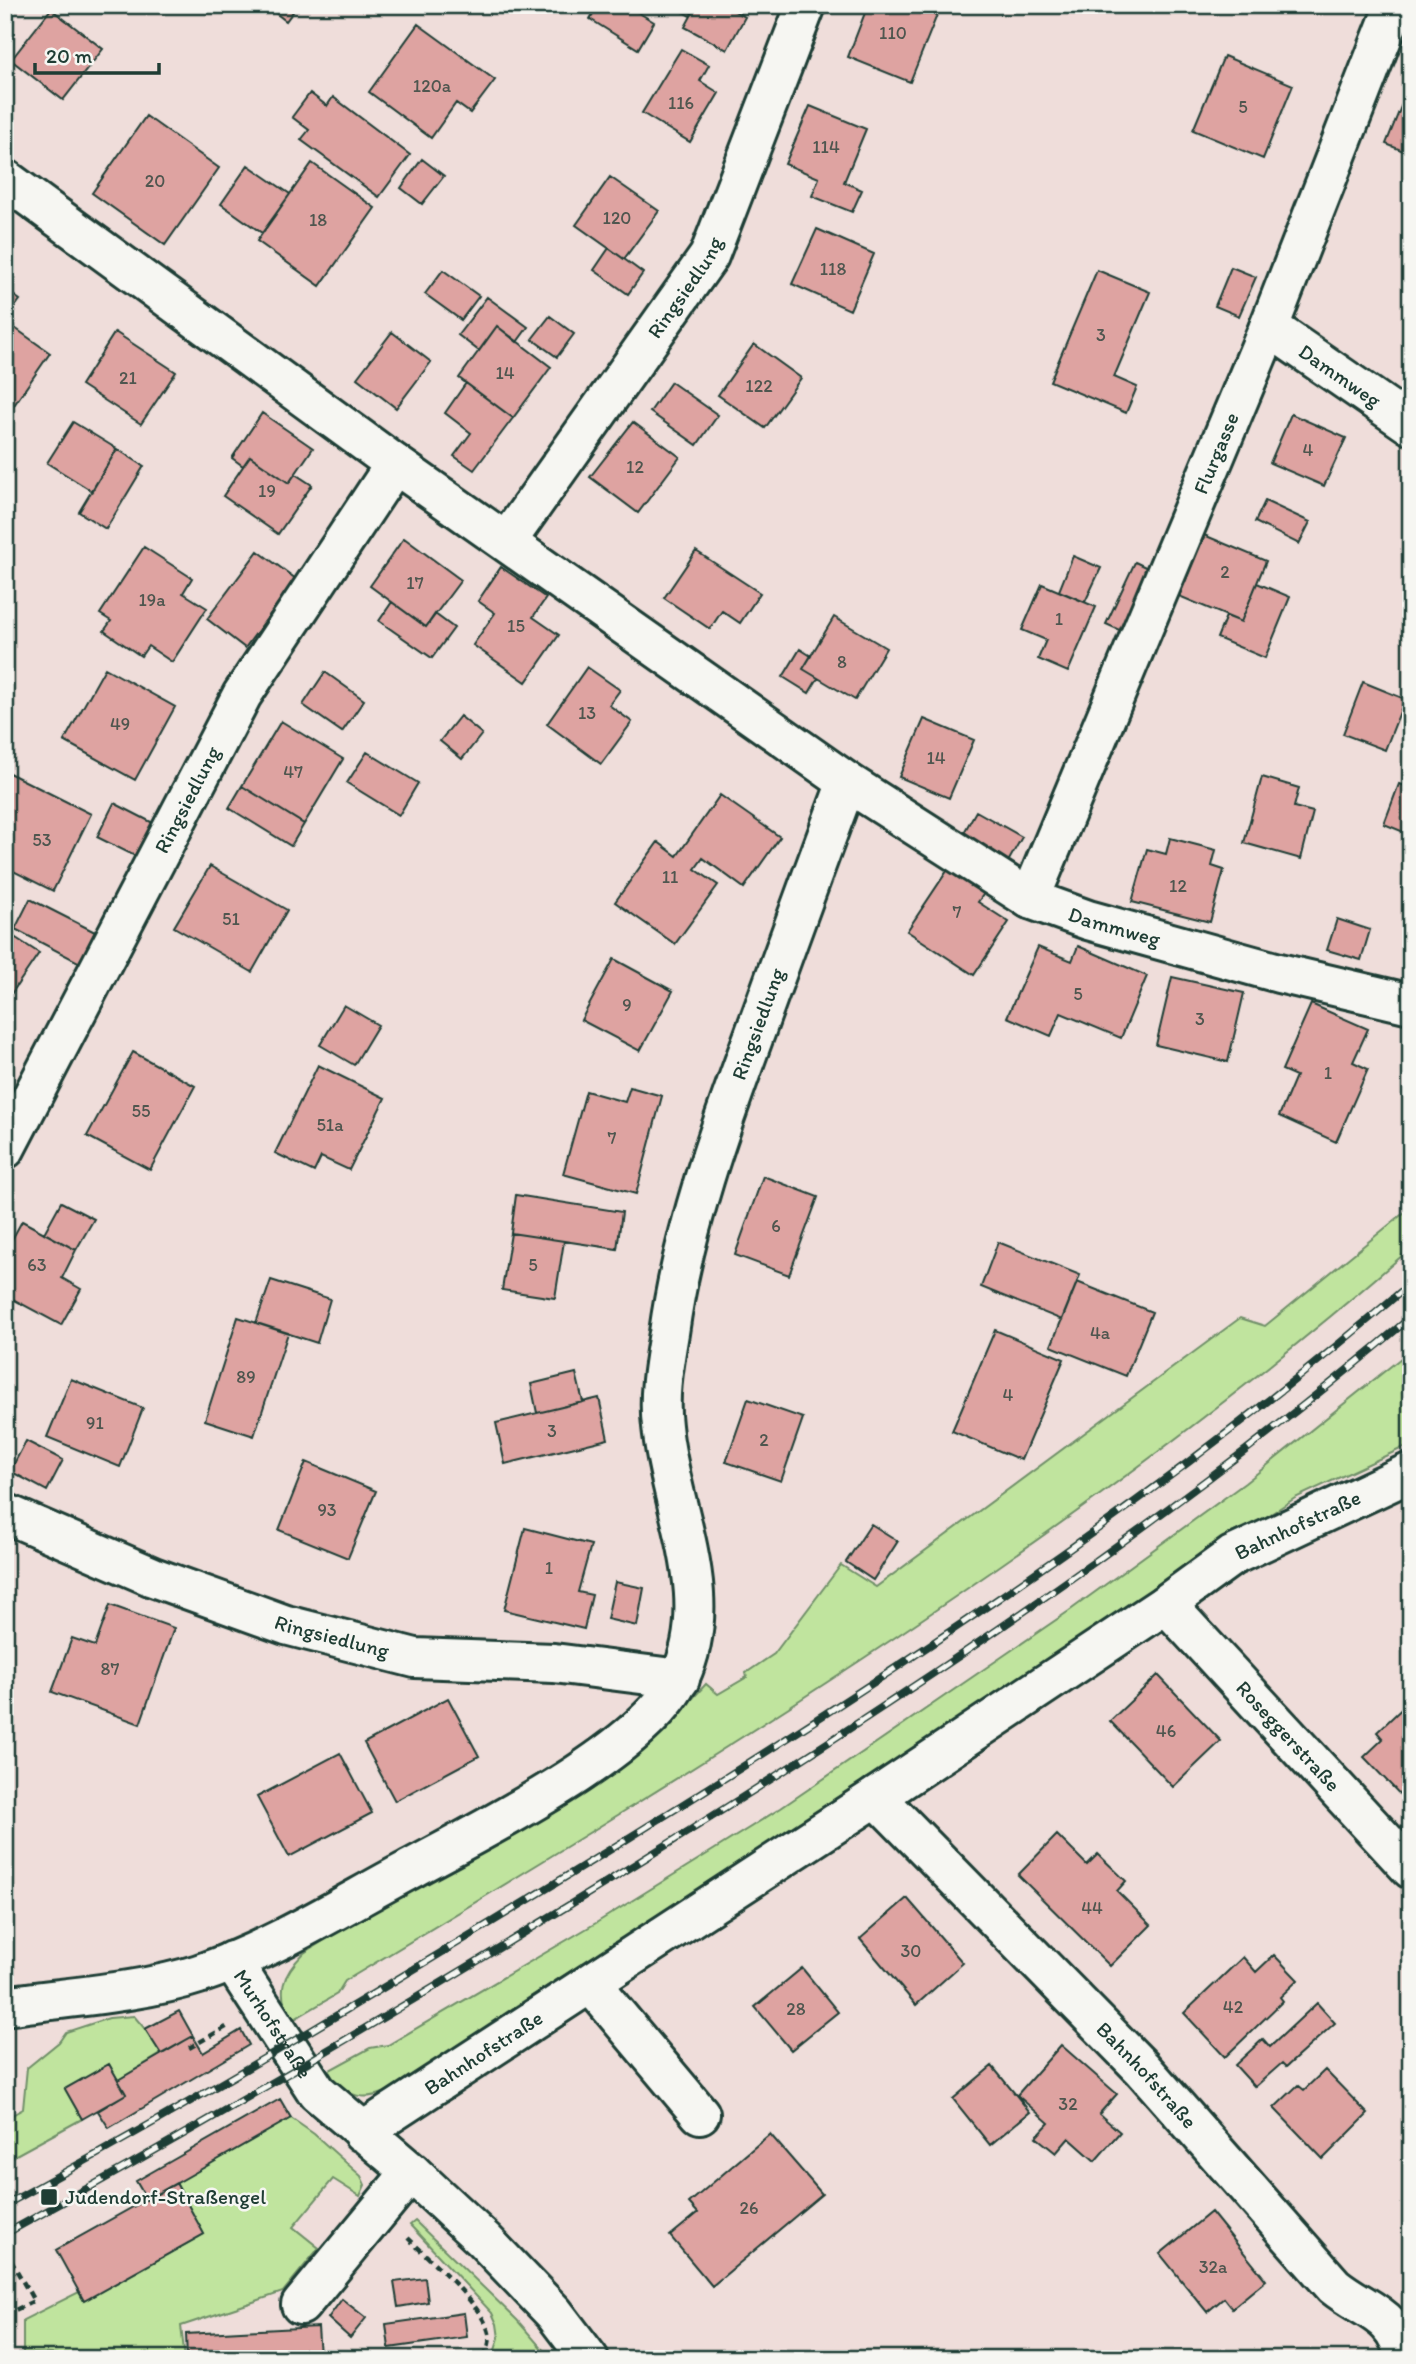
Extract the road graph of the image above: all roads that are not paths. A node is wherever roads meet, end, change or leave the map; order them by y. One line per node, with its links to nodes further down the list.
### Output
1 (806, 5): 7 (street, Ringsiedlung)
2 (1395, 5): 4 (street, Flurgasse)
3 (5, 179): 6 (street)
4 (1269, 327): 5 (street, Dammweg); 9 (street, Flurgasse)
5 (1411, 425)
6 (395, 464): 7 (street); 11 (street, Ringsiedlung)
7 (508, 541): 8 (street)
8 (847, 782): 9 (street, Dammweg); 15 (street, Ringsiedlung)
9 (1030, 899): 10 (street, Dammweg)
10 (1411, 1004)
11 (5, 1149)
12 (1411, 1472): 14 (street, Bahnhofstraße)
13 (5, 1513): 15 (street, Ringsiedlung)
14 (1166, 1604): 16 (street, Bahnhofstraße); 17 (street, Roseggerstraße)
15 (680, 1679): 18 (street, Ringsiedlung)
16 (876, 1797): 19 (street, Bahnhofstraße); 25 (street, Bahnhofstraße)
17 (1411, 1869)
18 (232, 1961): 20 (street, Murhofstraße); 22 (street, Murhofstraße)
19 (591, 1984): 21 (street); 22 (street, Bahnhofstraße)
20 (5, 2006)
21 (699, 2114)
22 (362, 2132): 23 (street)
23 (411, 2172): 24 (street); 26 (street)
24 (301, 2305)
25 (1398, 2357)
26 (589, 2359)

